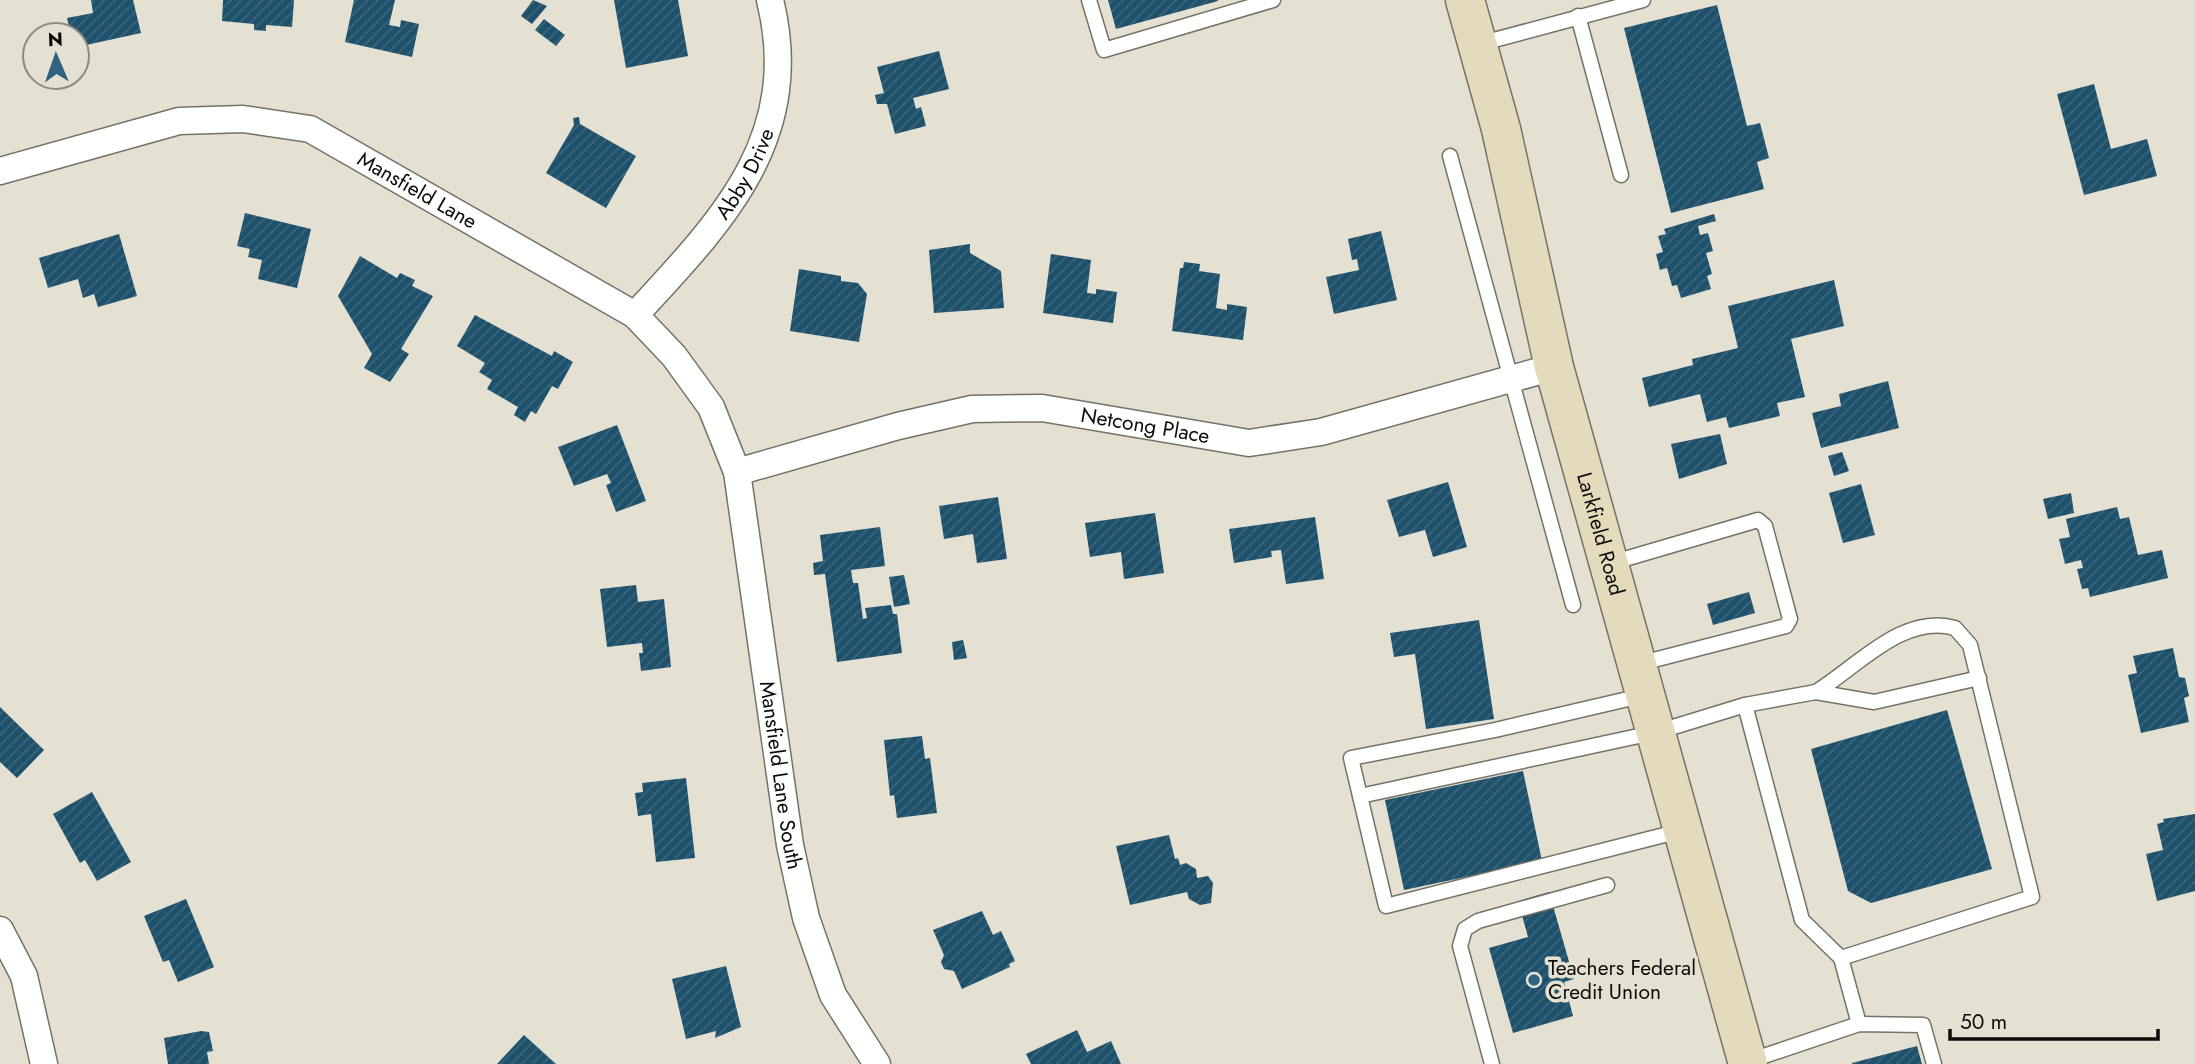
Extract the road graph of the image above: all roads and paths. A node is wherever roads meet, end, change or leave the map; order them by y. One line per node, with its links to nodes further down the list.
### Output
1 (770, 0): 11 (street, Abby Drive)
2 (1089, 0): 3 (lane)
3 (1273, 0)
4 (1465, 0): 7 (main road, Larkfield Road)
5 (1643, 0): 6 (lane)
6 (1578, 16): 7 (lane); 10 (lane)
7 (1478, 45): 12 (main road, Larkfield Road)
8 (1450, 156): 13 (lane)
9 (0, 171): 11 (street, Mansfield Lane)
10 (1621, 175)
11 (635, 315): 14 (street, Mansfield Lane)
12 (1554, 367): 13 (street, Netcong Place); 15 (main road, Larkfield Road)
13 (1512, 379): 14 (street, Netcong Place); 16 (lane)
14 (737, 471): 30 (street, Mansfield Lane South)
15 (1609, 563): 18 (main road, Larkfield Road); 18 (lane)
16 (1573, 605)
17 (1979, 678): 19 (lane); 19 (lane); 26 (lane)
18 (1642, 680): 21 (main road, Larkfield Road); 22 (lane)
19 (1816, 692): 20 (lane)
20 (1745, 705): 21 (lane); 26 (lane)
21 (1657, 732): 22 (lane); 23 (main road, Larkfield Road)
22 (1360, 796): 23 (lane)
23 (1684, 830): 28 (main road, Larkfield Road)
24 (1607, 885): 31 (lane)
25 (0, 930): 29 (street)
26 (1841, 958): 27 (lane)
27 (1859, 1024): 28 (lane); 32 (lane)
28 (1748, 1063)
29 (44, 1064)
30 (877, 1064)
31 (1492, 1064)
32 (1934, 1064)

